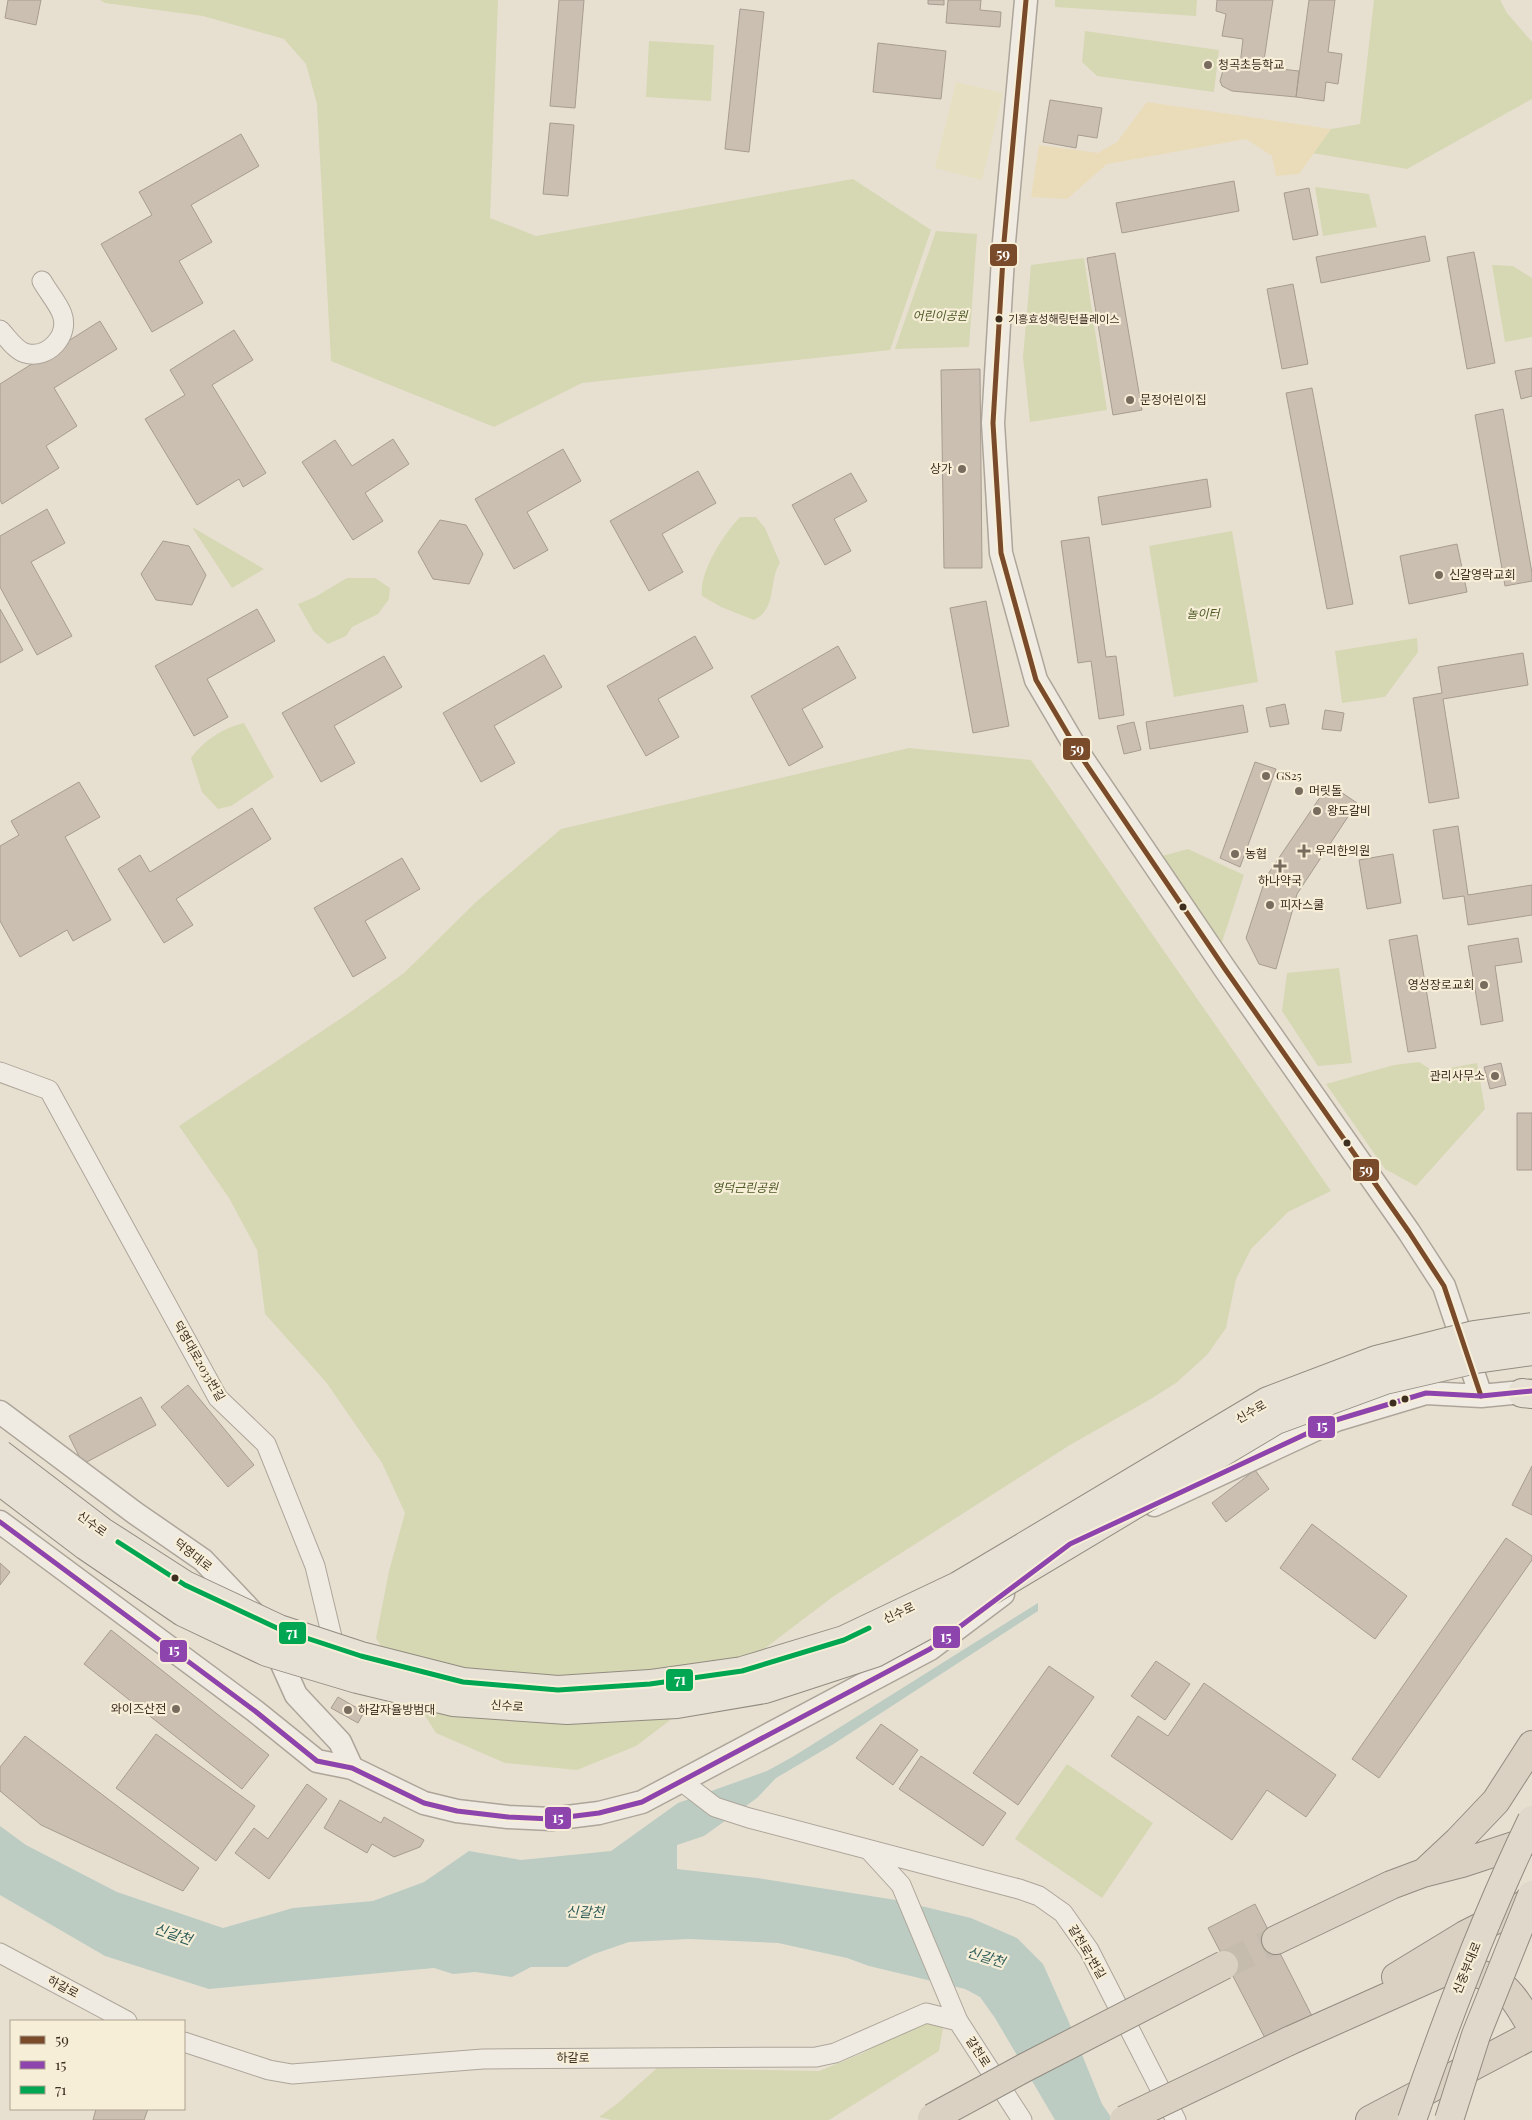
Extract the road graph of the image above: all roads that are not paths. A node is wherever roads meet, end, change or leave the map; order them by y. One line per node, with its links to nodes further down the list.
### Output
1 (1026, 0): 5 (street)
2 (42, 281): 3 (street)
3 (0, 330)
4 (0, 1072): 15 (street, 덕영대로2033번길)
5 (1444, 1286): 8 (street); 10 (street)
6 (1532, 1328): 12 (main road, 신수로, bridge)
7 (1532, 1351): 13 (main road, 신수로, bridge)
8 (1426, 1393): 10 (street); 18 (street)
9 (1529, 1393): 10 (street)
10 (1481, 1396)
11 (0, 1412): 17 (street, 덕영대로)
12 (0, 1454)
13 (0, 1481)
14 (0, 1522): 17 (street)
15 (349, 1684)
16 (1532, 1744): 22 (highway)
17 (352, 1768): 18 (street)
18 (681, 1780): 21 (street)
19 (1532, 1820): 39 (highway, 신중부대로, bridge)
20 (1532, 1840): 22 (highway)
21 (869, 1850): 29 (street, 갈천로); 37 (street, 갈천로7번길)
22 (1423, 1873): 25 (highway)
23 (1532, 1895): 40 (highway, bridge)
24 (1532, 1901): 32 (highway)
25 (1276, 1940)
26 (0, 1953): 28 (street, 하갈로)
27 (1224, 1965): 34 (highway, bridge)
28 (125, 2020)
29 (958, 2021): 33 (street, 하갈로); 35 (street, 갈천로)
30 (1532, 2028): 32 (highway)
31 (1532, 2035): 38 (highway, bridge)
32 (1289, 2041): 36 (highway, bridge)
33 (185, 2042)
34 (930, 2119)
35 (1022, 2120)
36 (1124, 2120)
37 (1176, 2120)
38 (1370, 2120)
39 (1412, 2120)
40 (1449, 2120)

